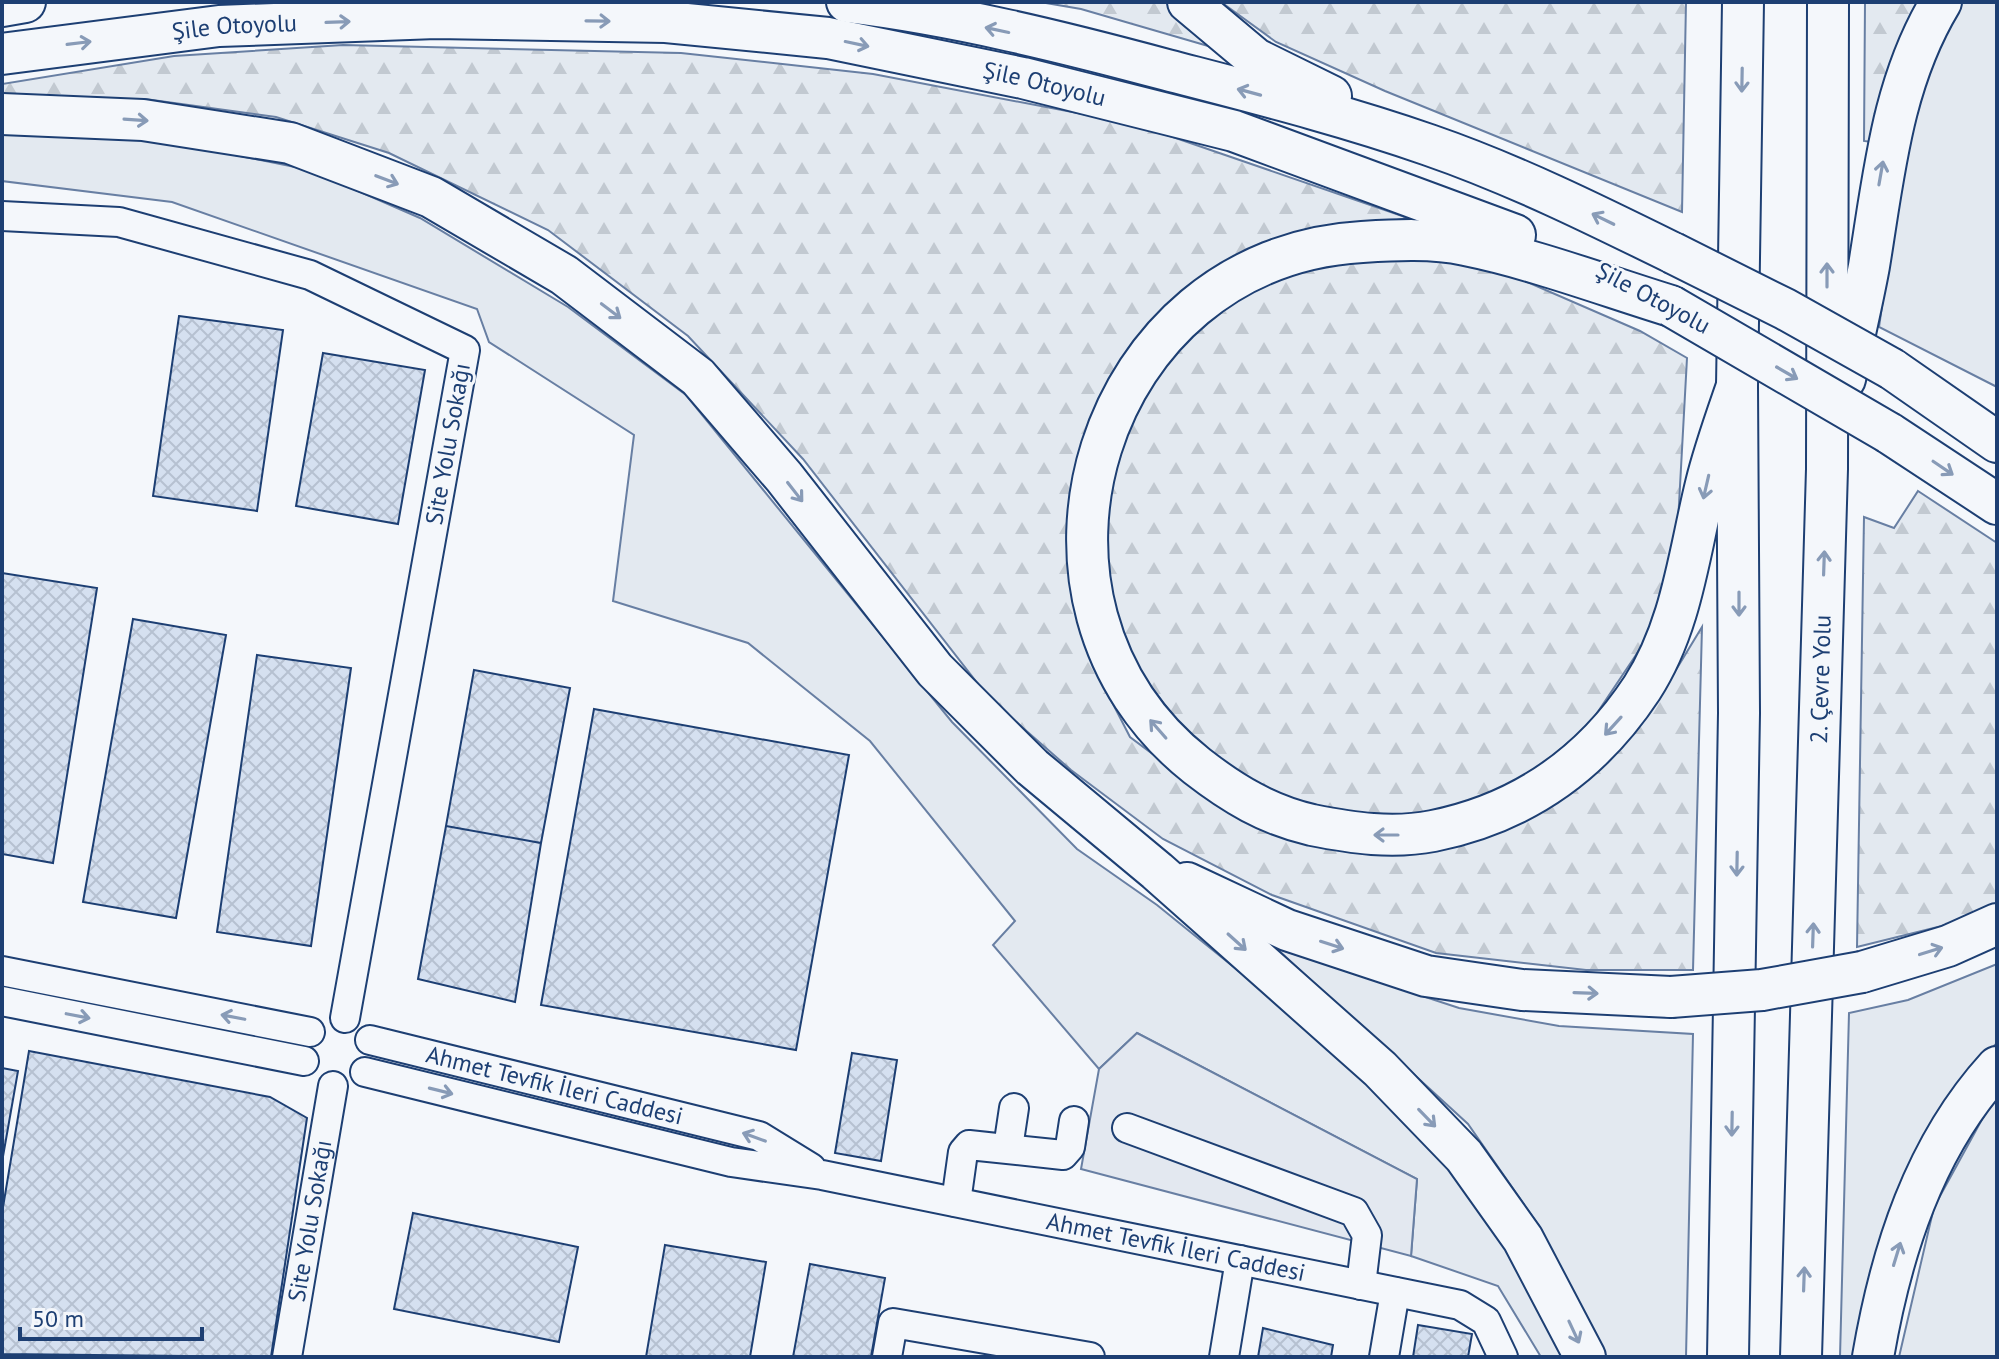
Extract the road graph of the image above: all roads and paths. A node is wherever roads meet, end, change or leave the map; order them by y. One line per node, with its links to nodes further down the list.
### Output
1 (25, 2): 7 (highway)
2 (847, 2): 10 (highway, Şile Otoyolu, one-way to 2)
3 (1188, 2): 10 (highway)
4 (1743, 2): 14 (highway, one-way to 14)
5 (1828, 2): 17 (highway, 2. Çevre Yolu, one-way to 5)
6 (1941, 2): 17 (highway, one-way to 6)
7 (2, 6)
8 (2, 54): 12 (highway, Şile Otoyolu, one-way to 12)
9 (2, 114): 19 (highway, one-way to 19)
10 (1431, 145): 13 (highway, Şile Otoyolu, one-way to 10, bridge)
11 (2, 216): 23 (street, Site Yolu Sokağı)
12 (1671, 306): 14 (highway, one-way to 12); 18 (highway, Şile Otoyolu, one-way to 18, bridge)
13 (1892, 369): 15 (highway); 16 (highway, Şile Otoyolu)
14 (1737, 386): 47 (highway, one-way to 47)
15 (1997, 411)
16 (1997, 442)
17 (1827, 469): 48 (highway, 2. Çevre Yolu, one-way to 17)
18 (1997, 504)
19 (1157, 871): 20 (highway, one-way to 20, bridge); 46 (highway, one-way to 46)
20 (1997, 924)
21 (2, 971): 24 (street, one-way to 21)
22 (2, 1001): 26 (street, one-way to 26)
23 (345, 1018): 24 (street); 25 (street)
24 (310, 1032): 26 (street)
25 (370, 1040): 28 (street); 34 (street, Ahmet Tevfik İleri Caddesi, one-way to 25)
26 (304, 1061): 29 (street)
27 (1997, 1067): 49 (highway, one-way to 27)
28 (365, 1072): 29 (street); 34 (street, Ahmet Tevfik İleri Caddesi, one-way to 34)
29 (333, 1086): 40 (street, Site Yolu Sokağı)
30 (1014, 1108): 33 (street)
31 (1074, 1121): 33 (street)
32 (1127, 1128): 37 (street)
33 (1008, 1148): 35 (street)
34 (822, 1175): 35 (street, Ahmet Tevfik İleri Caddesi)
35 (956, 1202): 36 (street, Ahmet Tevfik İleri Caddesi)
36 (1240, 1260): 37 (street, Ahmet Tevfik İleri Caddesi); 43 (street)
37 (1361, 1285): 38 (street, Ahmet Tevfik İleri Caddesi)
38 (1395, 1292): 44 (street); 45 (street, Ahmet Tevfik İleri Caddesi)
39 (1057, 1354): 41 (street); 42 (street)
40 (287, 1357)
41 (887, 1357)
42 (1090, 1357)
43 (1224, 1357)
44 (1384, 1357)
45 (1503, 1357)
46 (1585, 1357)
47 (1728, 1357)
48 (1801, 1357)
49 (1873, 1357)

